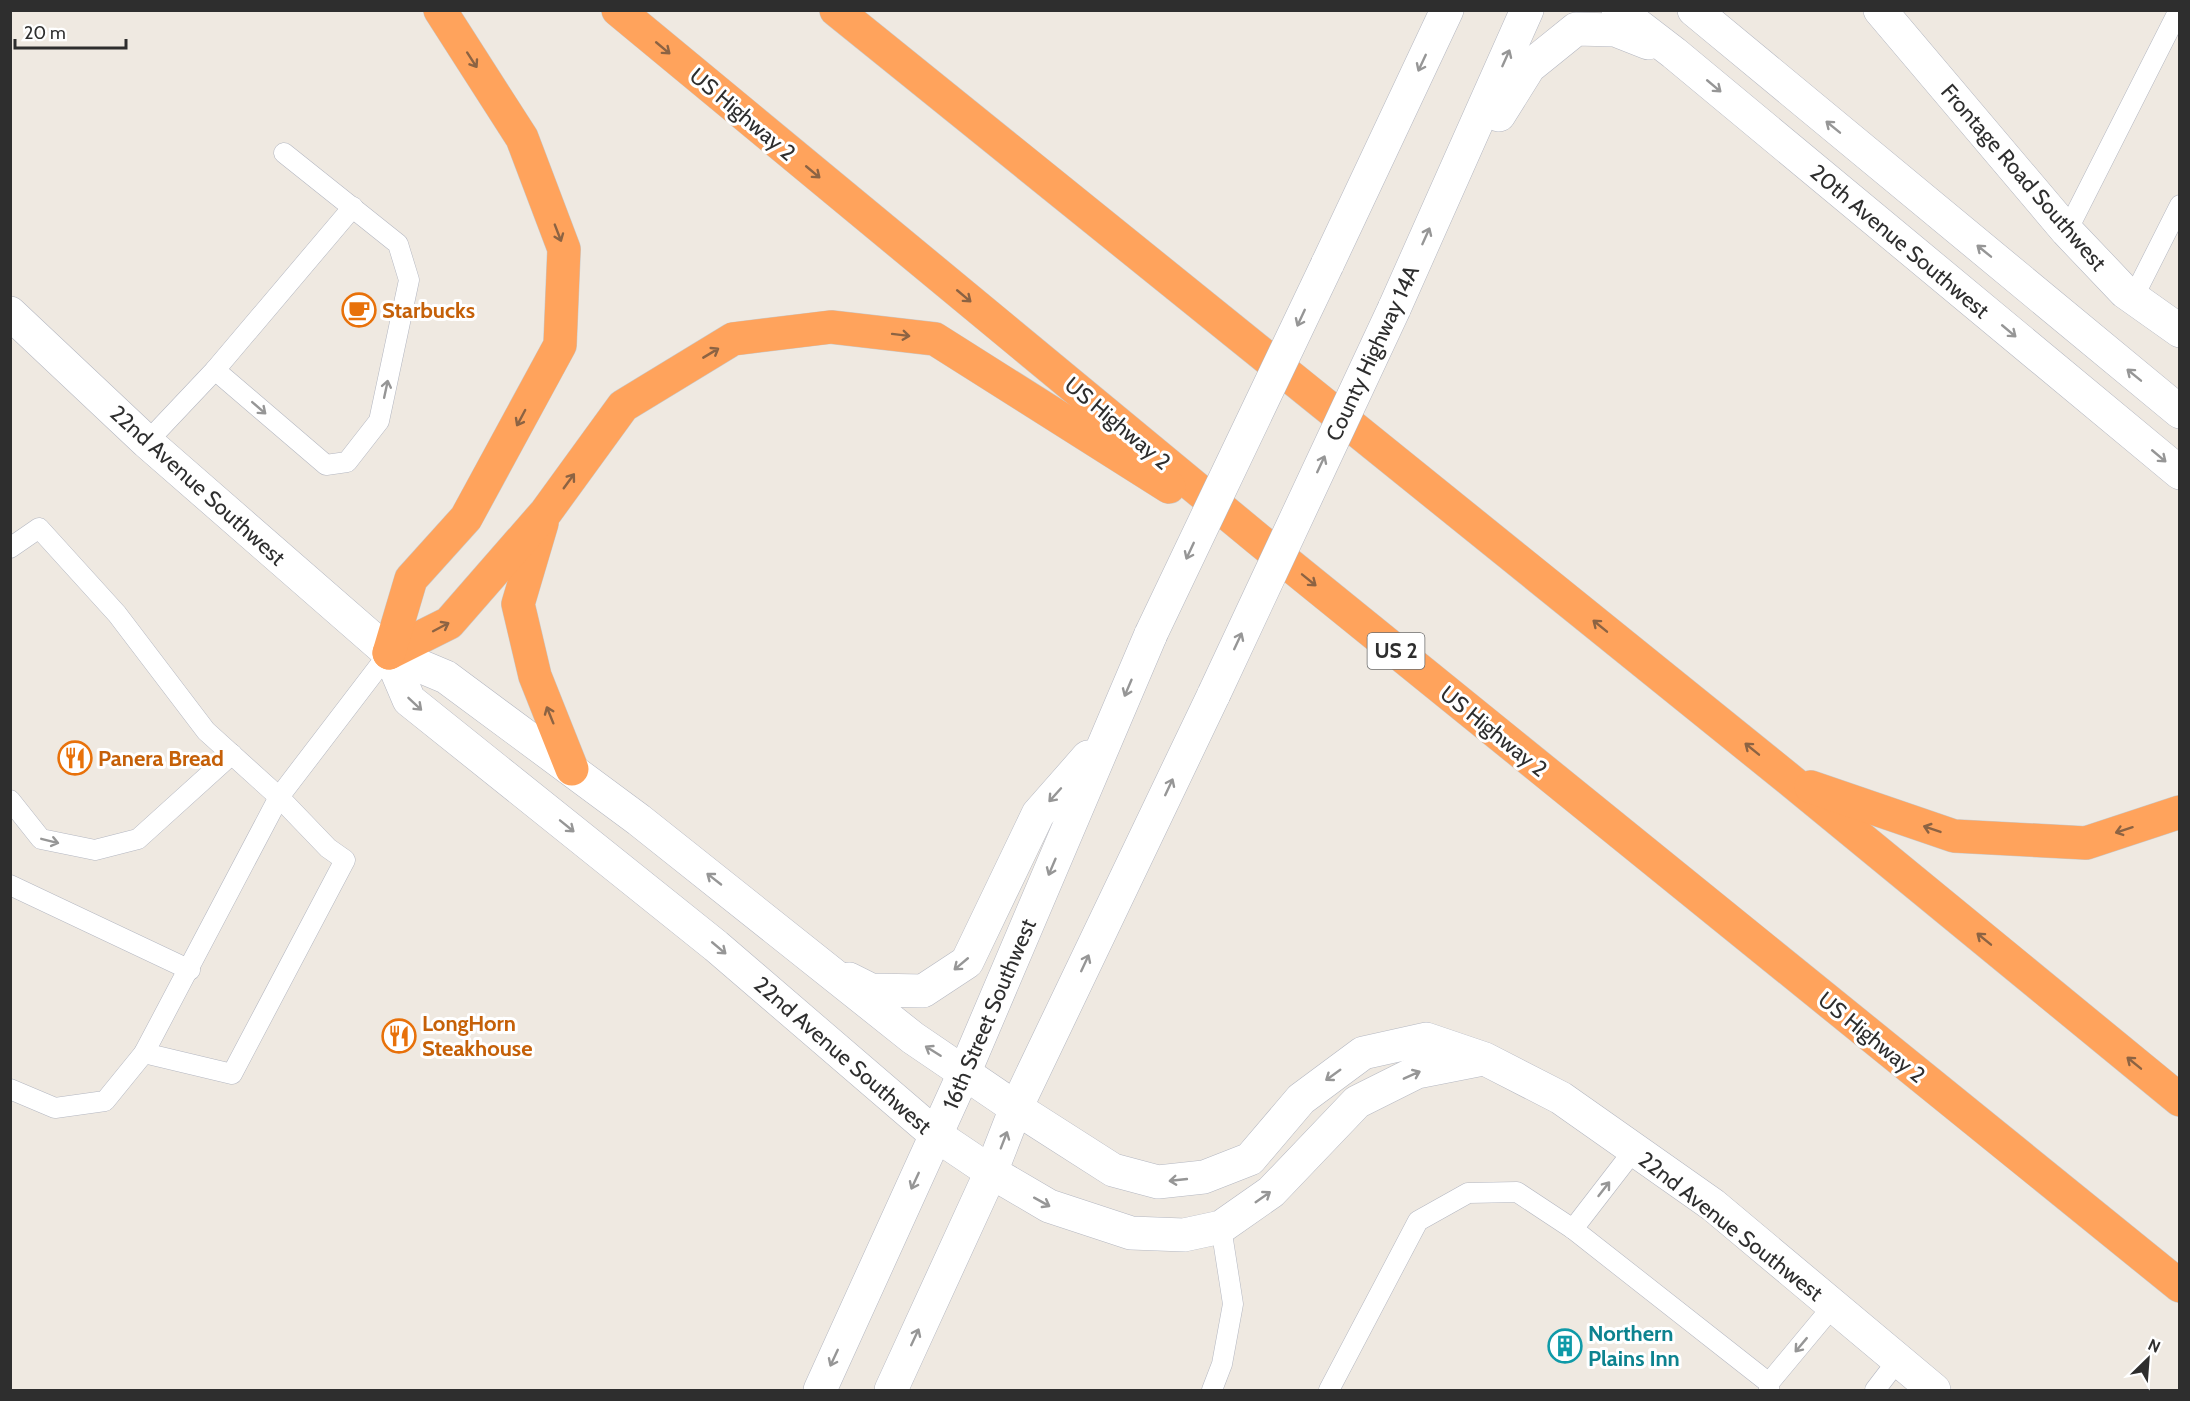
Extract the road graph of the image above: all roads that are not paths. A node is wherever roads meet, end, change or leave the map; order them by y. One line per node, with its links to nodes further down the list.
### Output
1 (440, 10): 27 (highway, one-way to 27)
2 (618, 10): 25 (highway, US Highway 2 / US 2, one-way to 25)
3 (836, 10): 31 (highway, one-way to 3)
4 (1447, 10): 28 (main road, 16th Street Southwest, one-way to 28, bridge)
5 (1527, 10): 13 (main road, County Highway 14A, one-way to 5)
6 (1618, 10): 11 (main road, 20th Avenue Southwest)
7 (1694, 10): 21 (main road, 20th Avenue Southwest, one-way to 7)
8 (1880, 10): 16 (main road, Frontage Road Southwest)
9 (2179, 11): 10 (lane)
10 (2172, 43): 16 (lane)
11 (1674, 53): 13 (main road); 23 (main road, 20th Avenue Southwest, one-way to 23)
12 (284, 153): 15 (lane)
13 (1441, 204): 43 (main road, County Highway 14A, one-way to 13, bridge)
14 (2180, 205): 17 (lane)
15 (353, 207): 20 (lane); 20 (lane, one-way to 15)
16 (2067, 231): 17 (main road, Frontage Road Southwest)
17 (2133, 298): 19 (main road, Frontage Road Southwest)
18 (10, 313): 22 (main road, 22nd Avenue Southwest)
19 (2180, 331)
20 (215, 370): 22 (lane)
21 (2180, 412)
22 (147, 442): 27 (main road, 22nd Avenue Southwest)
23 (2180, 473)
24 (546, 512): 25 (highway, one-way to 25); 27 (highway, one-way to 24); 30 (highway, one-way to 24)
25 (1259, 540): 49 (highway, US Highway 2 / US 2, one-way to 49)
26 (10, 548): 29 (lane)
27 (388, 653): 30 (main road, 22nd Avenue Southwest); 32 (lane); 44 (main road, 22nd Avenue Southwest, one-way to 44)
28 (1108, 736): 36 (main road, one-way to 36); 40 (main road, 16th Street Southwest, one-way to 40)
29 (232, 754): 32 (lane); 33 (lane, one-way to 29)
30 (572, 769): 36 (main road, 22nd Avenue Southwest, one-way to 30)
31 (1790, 780): 34 (highway, one-way to 31); 42 (highway, one-way to 31)
32 (279, 798): 37 (lane); 38 (lane)
33 (10, 800)
34 (2180, 812)
35 (10, 885): 37 (lane)
36 (827, 968): 40 (main road, 22nd Avenue Southwest, one-way to 36)
37 (190, 970): 38 (lane)
38 (144, 1053): 41 (lane)
39 (1485, 1059): 43 (main road, 22nd Avenue Southwest, one-way to 43); 45 (main road, 22nd Avenue Southwest); 47 (main road, 22nd Avenue Southwest, one-way to 39)
40 (965, 1071): 43 (main road, 22nd Avenue Southwest); 44 (main road, 16th Street Southwest)
41 (10, 1089)
42 (2180, 1100)
43 (1016, 1108): 46 (main road, one-way to 43)
44 (936, 1135): 46 (main road, 22nd Avenue Southwest); 53 (main road, 16th Street Southwest, one-way to 53)
45 (1634, 1150): 48 (lane, one-way to 45); 50 (main road, 22nd Avenue Southwest)
46 (991, 1172): 47 (main road, 22nd Avenue Southwest, one-way to 47); 54 (main road, one-way to 46)
47 (1221, 1227): 55 (lane)
48 (1573, 1229): 52 (lane); 56 (lane)
49 (2180, 1286)
50 (1833, 1306): 51 (main road, 22nd Avenue Southwest); 52 (lane, one-way to 52)
51 (1898, 1360): 57 (lane); 58 (main road, 22nd Avenue Southwest)
52 (1769, 1387)
53 (820, 1390)
54 (891, 1390)
55 (1212, 1390)
56 (1329, 1390)
57 (1875, 1390)
58 (1934, 1390)

